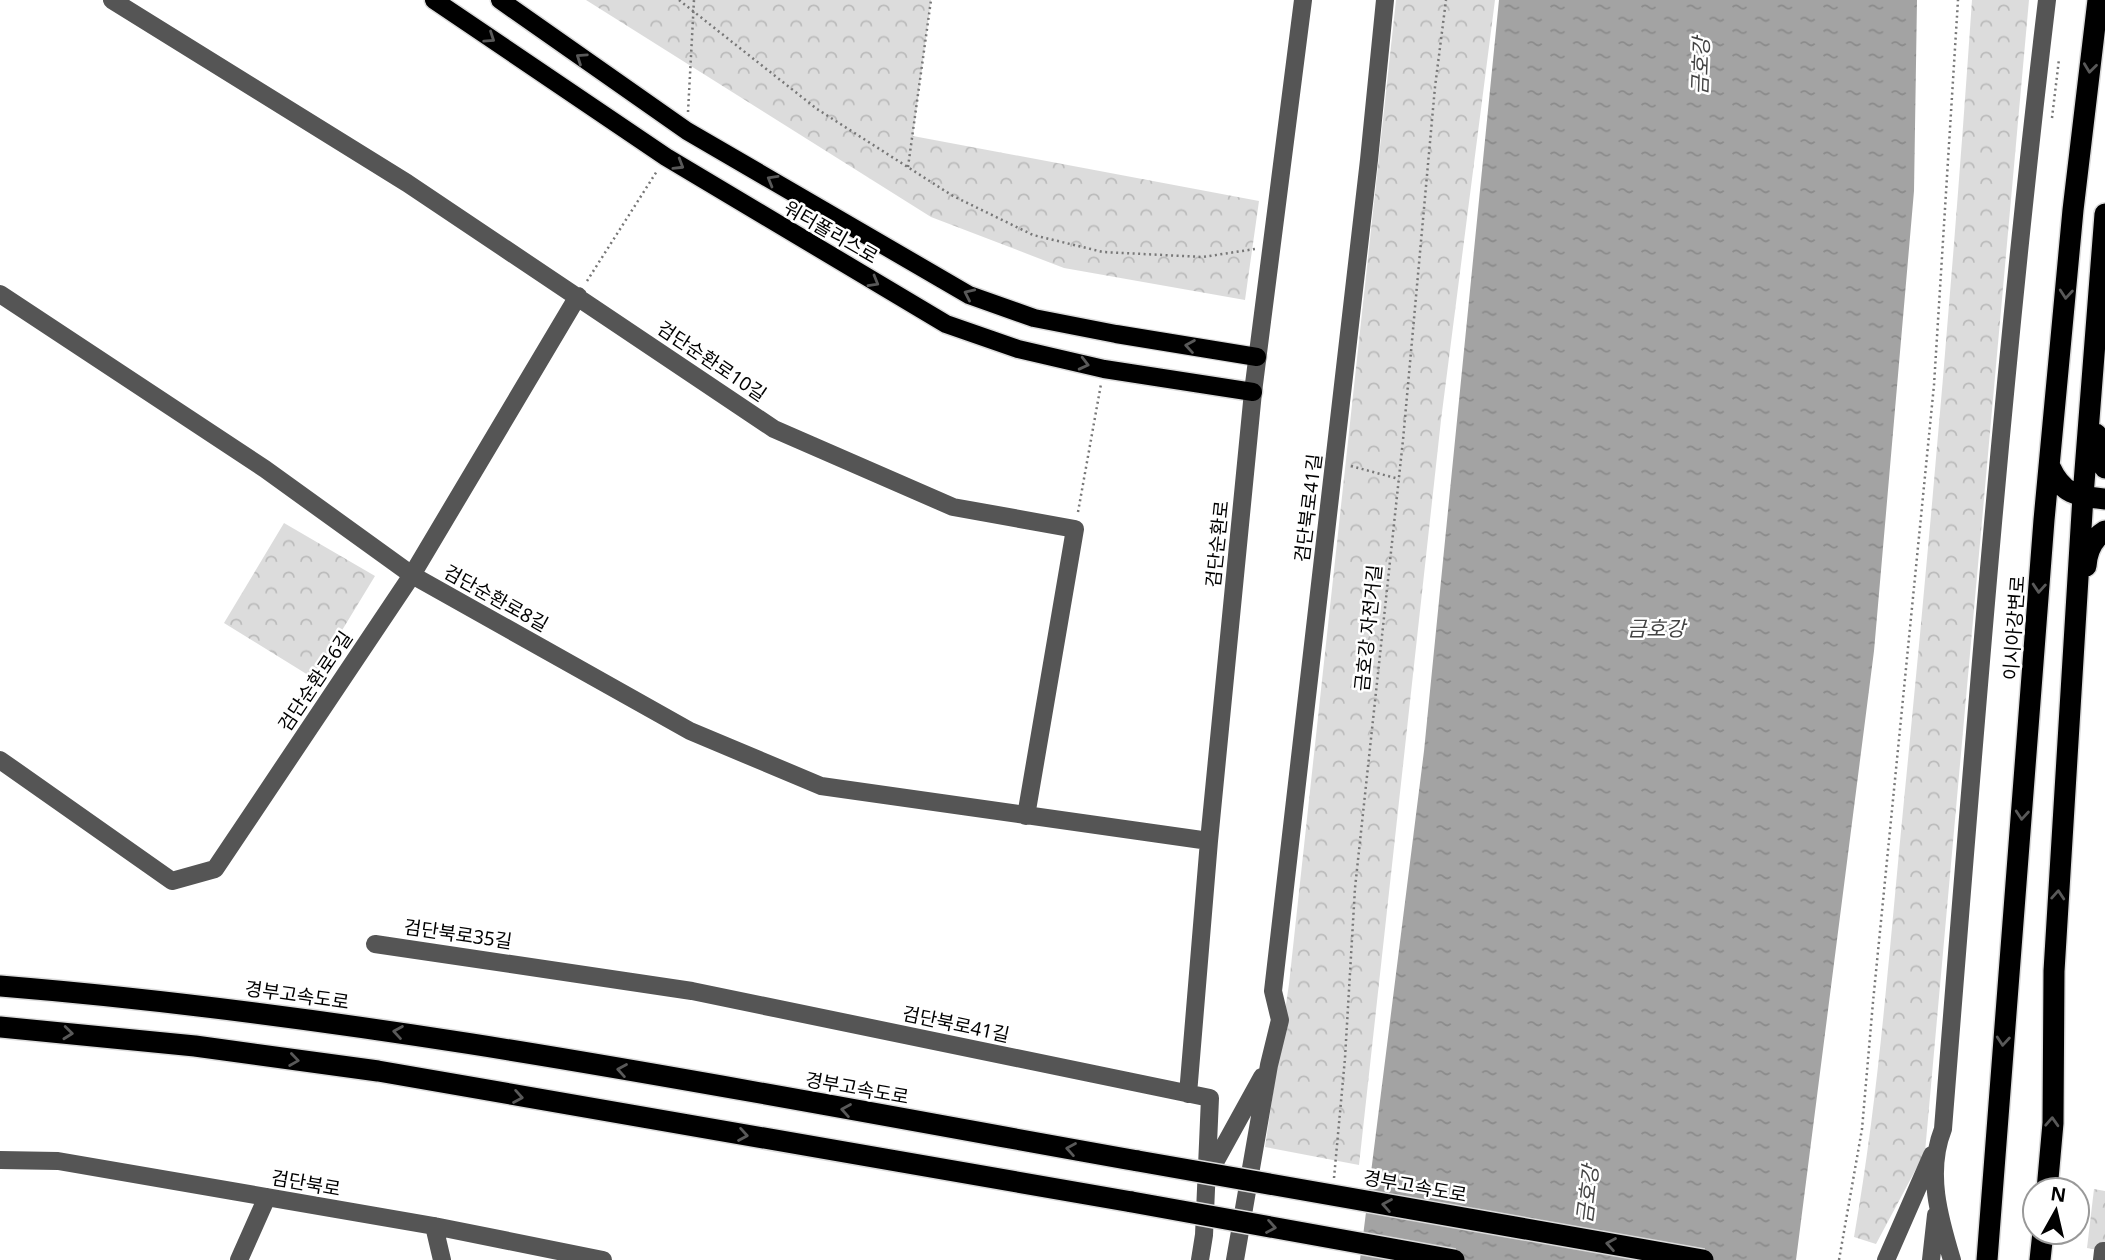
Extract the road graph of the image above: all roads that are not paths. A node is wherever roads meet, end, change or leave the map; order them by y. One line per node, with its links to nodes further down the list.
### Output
1 (112, 0): 10 (street, 검단순환로10길)
2 (434, 0): 13 (main road, 워터폴리스로, one-way to 13)
3 (500, 0): 12 (main road, 워터폴리스로, one-way to 3)
4 (1303, 0): 12 (street, 검단순환로)
5 (1384, 0): 29 (street, 검단북로41길)
6 (2047, 0): 31 (street)
7 (2098, 0): 14 (highway, 이시아강변로, one-way to 14)
8 (2105, 214): 11 (highway)
9 (0, 295): 20 (street, 검단순환로8길)
10 (578, 296): 20 (street, 검단순환로6길); 23 (street, 검단순환로10길)
11 (2096, 321): 15 (highway); 16 (highway)
12 (1257, 357): 13 (street, 검단순환로)
13 (1253, 392): 24 (street, 검단순환로)
14 (2050, 467): 16 (highway); 18 (highway, 이시아강변로)
15 (2105, 468)
16 (2083, 496): 17 (highway); 18 (highway); 21 (highway)
17 (2105, 499)
18 (2044, 520): 49 (highway, 이시아강변로, one-way to 49)
19 (2105, 531): 21 (highway)
20 (412, 575): 22 (street, 검단순환로6길); 23 (street, 검단순환로8길)
21 (2073, 653): 33 (highway, one-way to 21)
22 (0, 760)
23 (1026, 816): 24 (street, 검단순환로8길)
24 (1209, 841): 30 (street, 검단순환로)
25 (375, 944): 26 (street, 검단북로35길)
26 (534, 967): 30 (street, 검단북로41길)
27 (0, 986): 45 (highway, 경부고속도로, one-way to 27, bridge)
28 (0, 1027): 44 (highway, one-way to 44, bridge)
29 (1269, 1065): 34 (street); 43 (street)
30 (1188, 1094): 34 (street, 검단북로41길)
31 (1935, 1149): 36 (street); 46 (street)
32 (0, 1160): 35 (street, 검단북로)
33 (2048, 1176)
34 (1206, 1178): 42 (street, 검단북로41길)
35 (267, 1197): 37 (street, 검단북로); 39 (street)
36 (1937, 1209): 47 (street); 48 (street)
37 (434, 1226): 40 (street); 41 (street, 검단북로)
38 (2105, 1251): 50 (street)
39 (239, 1260)
40 (442, 1260)
41 (603, 1260)
42 (1200, 1260)
43 (1235, 1260)
44 (1454, 1260)
45 (1703, 1260)
46 (1886, 1260)
47 (1931, 1260)
48 (1952, 1260)
49 (1987, 1260)
50 (2102, 1260)

